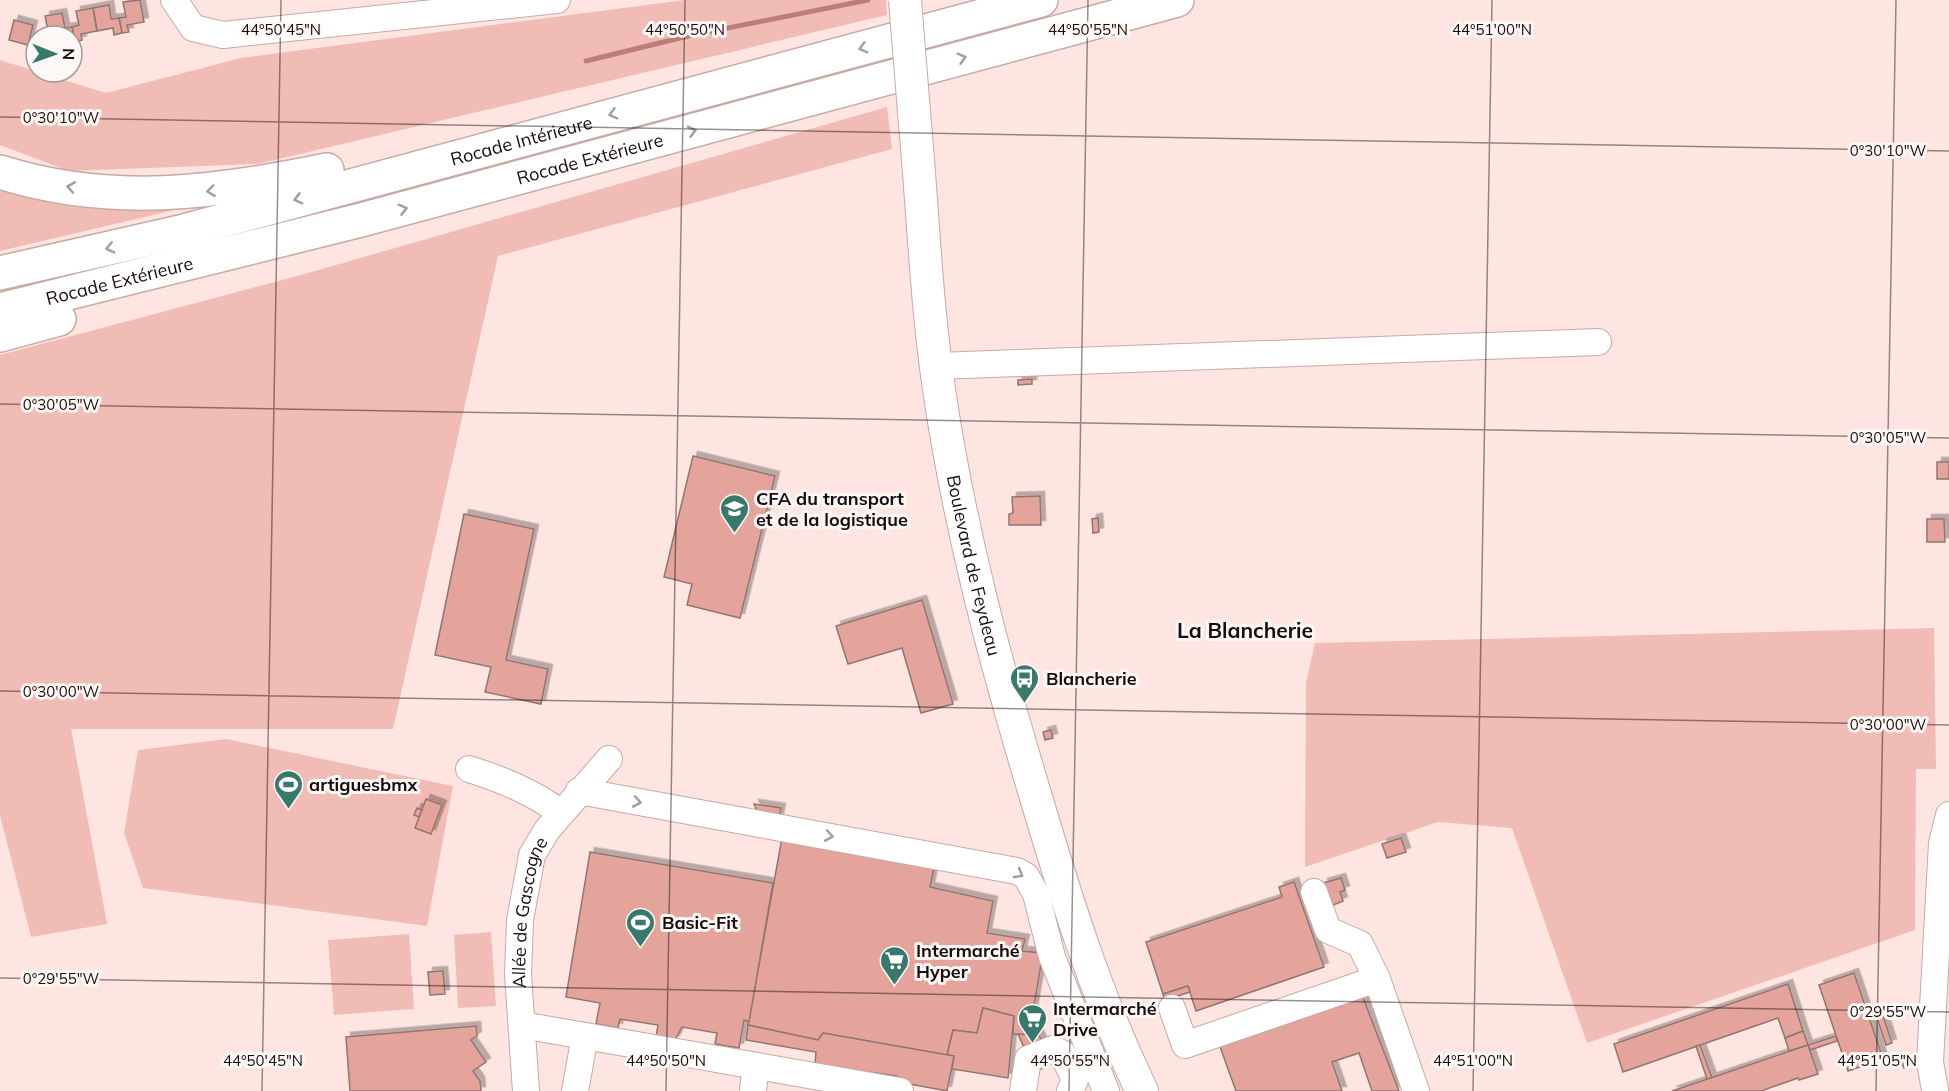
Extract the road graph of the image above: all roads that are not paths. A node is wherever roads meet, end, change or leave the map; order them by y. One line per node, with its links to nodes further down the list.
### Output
1 (174, 0): 2 (street)
2 (557, 0)
3 (905, 0): 13 (main road, Boulevard de Feydeau, bridge)
4 (1041, 0): 6 (highway, Rocade Intérieure, one-way to 6)
5 (1178, 0): 8 (highway, Rocade Extérieure, one-way to 5)
6 (517, 140): 7 (highway, one-way to 7); 9 (highway, Rocade Intérieure, one-way to 9)
7 (0, 172)
8 (361, 220): 10 (highway, Rocade Extérieure); 11 (highway)
9 (0, 273)
10 (0, 310)
11 (0, 335)
12 (1598, 342): 13 (street)
13 (937, 366): 32 (main road, Boulevard de Feydeau)
14 (609, 759): 16 (street, Allée de Gascogne)
15 (469, 769): 17 (street)
16 (579, 791): 17 (street, Allée de Gascogne); 31 (street, one-way to 31)
17 (561, 813): 22 (street, Allée de Gascogne)
18 (1949, 815): 26 (street)
19 (1314, 892): 20 (street)
20 (1377, 979): 21 (street); 33 (street)
21 (1172, 1008)
22 (522, 1025): 23 (street); 27 (street, Allée de Gascogne)
23 (585, 1036): 24 (street); 28 (street)
24 (759, 1083): 29 (street)
25 (1075, 1087): 30 (street)
26 (1938, 1090)
27 (526, 1091)
28 (575, 1091)
29 (900, 1091)
30 (1023, 1091)
31 (1106, 1091)
32 (1142, 1091)
33 (1416, 1091)

